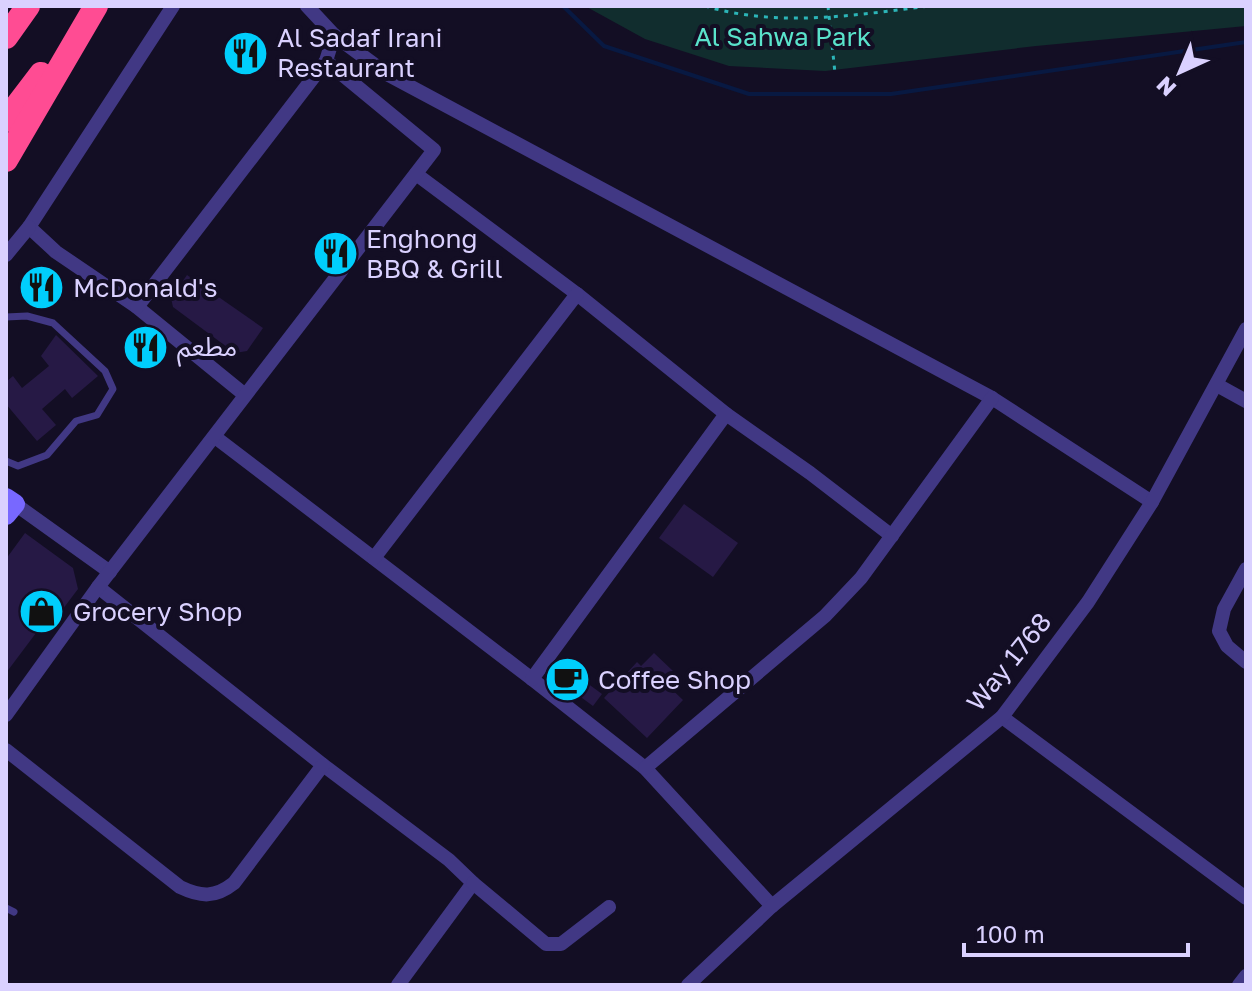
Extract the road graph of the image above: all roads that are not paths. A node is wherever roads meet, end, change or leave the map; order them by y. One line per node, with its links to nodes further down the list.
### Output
1 (95, 6): 9 (highway); 10 (highway)
2 (173, 6): 12 (street)
3 (307, 6): 6 (street)
4 (27, 7): 5 (street); 7 (highway)
5 (6, 23)
6 (334, 35): 8 (street); 20 (street)
7 (6, 37)
8 (326, 61): 11 (street); 15 (street)
9 (6, 120)
10 (6, 160)
11 (416, 174): 14 (street); 19 (street)
12 (29, 227): 13 (street); 15 (street)
13 (6, 255)
14 (577, 294): 22 (street); 28 (street)
15 (137, 307): 19 (street)
16 (6, 317): 24 (lane)
17 (1246, 329): 18 (street, Way 1768)
18 (1217, 385): 21 (street); 25 (street, Way 1768)
19 (245, 395): 23 (street)
20 (992, 398): 25 (street); 27 (street)
21 (1246, 401)
22 (726, 414): 27 (street); 33 (street)
23 (215, 437): 28 (street); 30 (street)
24 (6, 461)
25 (1152, 502): 35 (street, Way 1768)
26 (9, 506): 30 (street)
27 (892, 536): 38 (street)
28 (374, 558): 33 (street)
29 (1246, 569): 32 (street)
30 (110, 572): 31 (street)
31 (98, 587): 34 (street); 37 (street)
32 (1246, 662)
33 (532, 679): 38 (street)
34 (6, 715)
35 (1002, 717): 40 (street); 41 (street, Way 1768)
36 (6, 750): 37 (street)
37 (323, 765): 39 (street)
38 (645, 768): 41 (street)
39 (473, 883): 42 (street); 44 (street)
40 (1246, 898)
41 (772, 906): 45 (street, Way 1768)
42 (609, 907)
43 (1246, 976): 46 (street)
44 (398, 985)
45 (688, 985)
46 (1239, 985)

